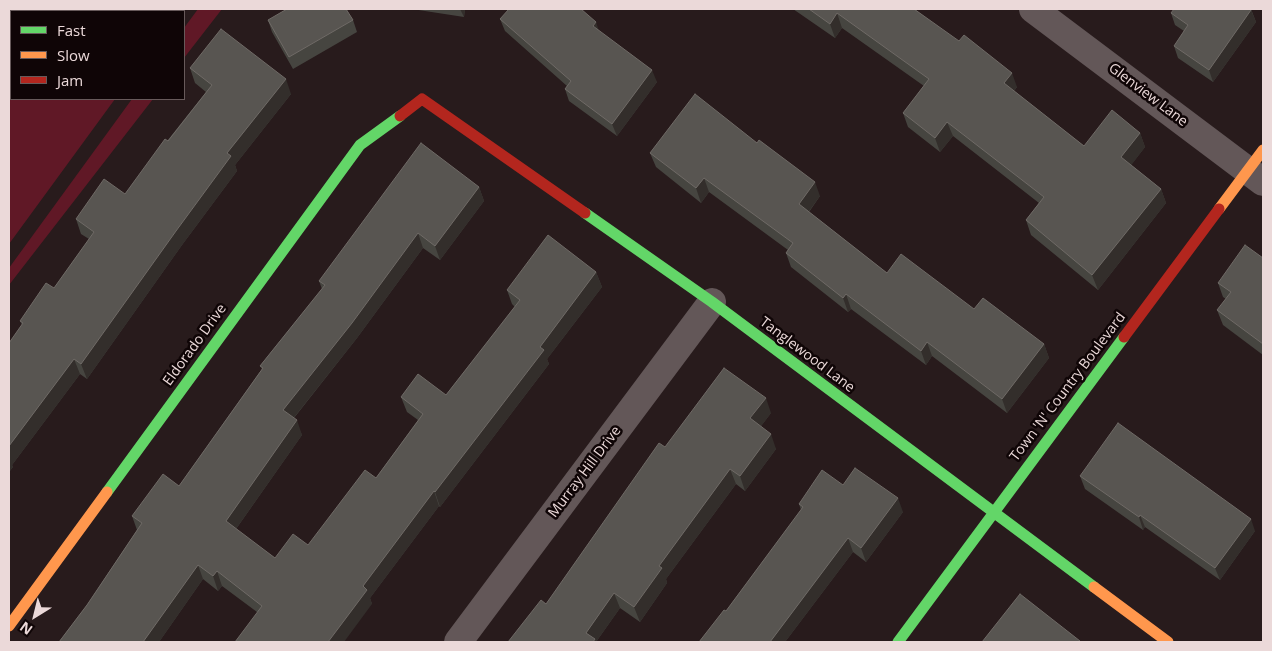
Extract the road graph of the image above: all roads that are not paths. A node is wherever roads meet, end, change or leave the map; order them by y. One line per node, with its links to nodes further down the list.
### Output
1 (1033, 9): 3 (street, Glenview Lane)
2 (422, 99): 4 (street, Tanglewood Lane); 6 (street, Eldorado Drive)
3 (1258, 168): 5 (street, Town 'N' Country Boulevard)
4 (712, 302): 5 (street, Tanglewood Lane); 7 (street, Murray Hill Drive)
5 (994, 513): 8 (street, Town 'N' Country Boulevard); 9 (street, Tanglewood Lane)
6 (9, 626)
7 (458, 642)
8 (898, 642)
9 (1168, 642)

